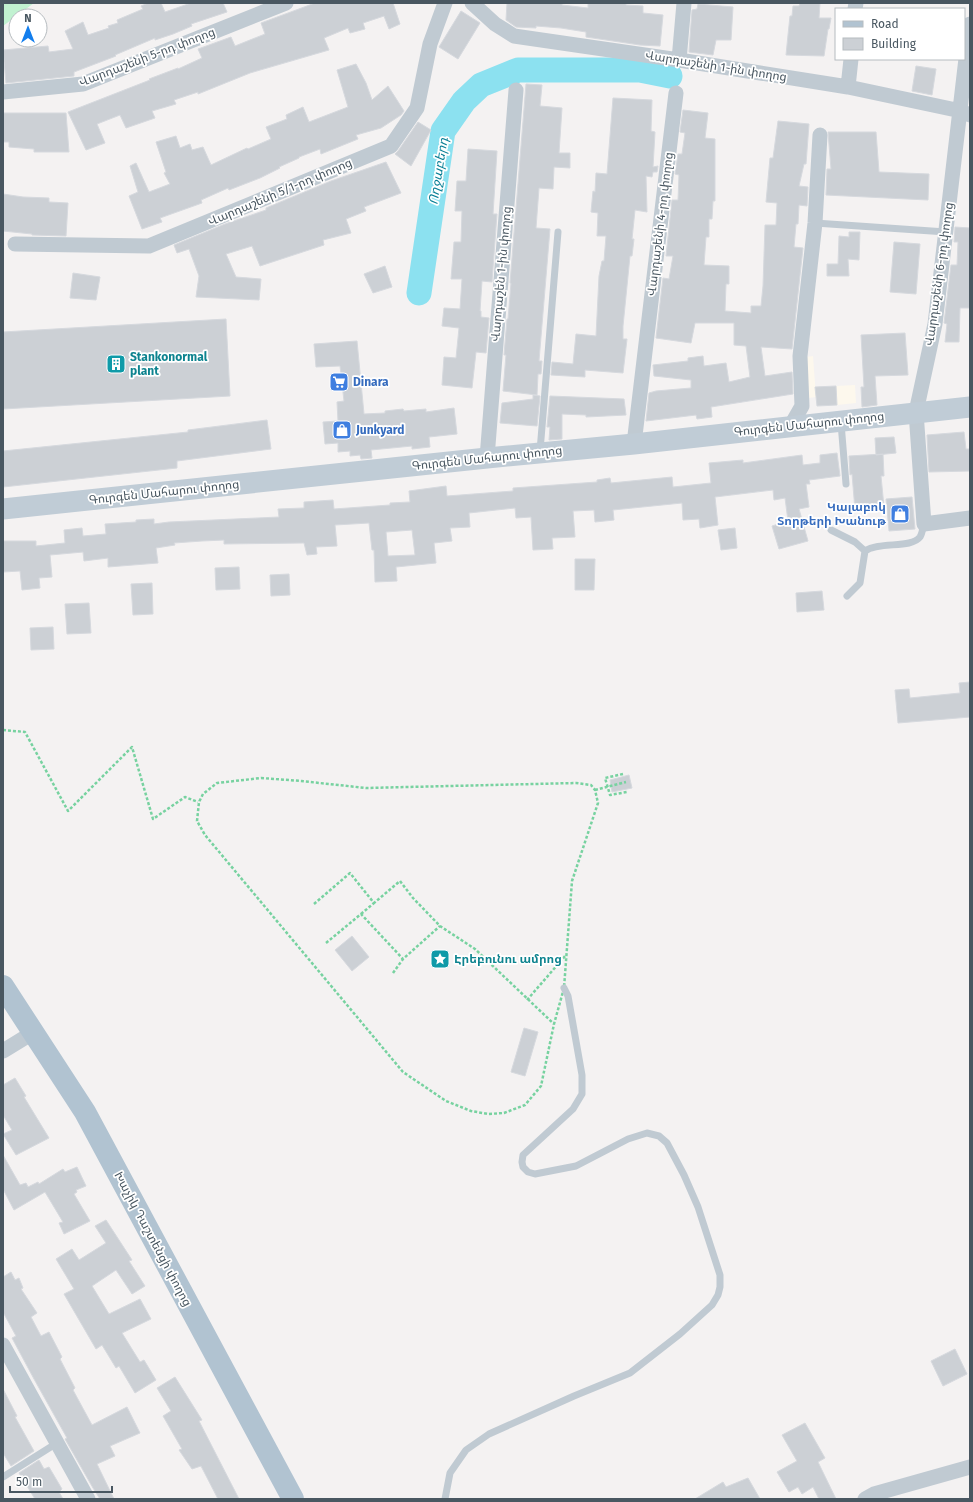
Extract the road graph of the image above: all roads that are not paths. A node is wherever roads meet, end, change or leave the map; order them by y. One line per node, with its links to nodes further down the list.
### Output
1 (286, 3): 10 (street, Վարդաշենի 5-րդ փողոց)
2 (445, 3): 17 (street, Վարդաշենի 5/1-րդ փողոց)
3 (472, 3): 6 (street, Վարդաշենի 1-ին փողոց)
4 (684, 3): 6 (street)
5 (970, 24): 12 (street, Վարդաշենի 6-րդ փողոց)
6 (679, 60): 8 (street, Վարդաշենի 1-ին փողոց)
7 (851, 60): 8 (street)
8 (848, 87): 12 (street, Վարդաշենի 1-ին փողոց)
9 (516, 90): 24 (street, Վարդաշեն 1-ին փողոց)
10 (3, 92)
11 (676, 93): 22 (street, Վարդաշենի 4-րդ փողոց)
12 (965, 113): 16 (street, Վարդաշենի 6-րդ փողոց)
13 (820, 135): 14 (street)
14 (815, 223): 16 (lane); 21 (street)
15 (558, 232): 23 (lane)
16 (946, 232): 19 (street, Վարդաշենի 6-րդ փողոց)
17 (15, 244)
18 (970, 407): 19 (main road, Գուրգեն Մահարու փողոց)
19 (916, 412): 20 (main road, Գուրգեն Մահարու փողոց); 28 (street, Վարդաշենի 6-րդ փողոց)
20 (840, 421): 21 (main road, Գուրգեն Մահարու փողոց); 25 (lane)
21 (790, 427): 22 (main road, Գուրգեն Մահարու փողոց)
22 (634, 444): 23 (main road, Գուրգեն Մահարու փողոց)
23 (539, 453): 24 (main road, Գուրգեն Մահարու փողոց)
24 (486, 458): 26 (main road, Գուրգեն Մահարու փողոց)
25 (846, 484)
26 (3, 509)
27 (970, 518): 28 (street)
28 (924, 524): 30 (lane)
29 (831, 530): 30 (lane)
30 (865, 551): 31 (lane)
31 (847, 596)
32 (3, 986): 34 (main road, Խաչիկ Դաշտենցի փողոց)
33 (564, 988): 43 (lane)
34 (34, 1032): 35 (street); 42 (main road, Խաչիկ Դաշտենցի փողոց)
35 (3, 1051)
36 (3, 1345): 37 (street)
37 (57, 1443): 39 (lane); 41 (street)
38 (970, 1467): 40 (street)
39 (3, 1477)
40 (885, 1495): 44 (street)
41 (88, 1499)
42 (293, 1499)
43 (445, 1499)
44 (865, 1499)

